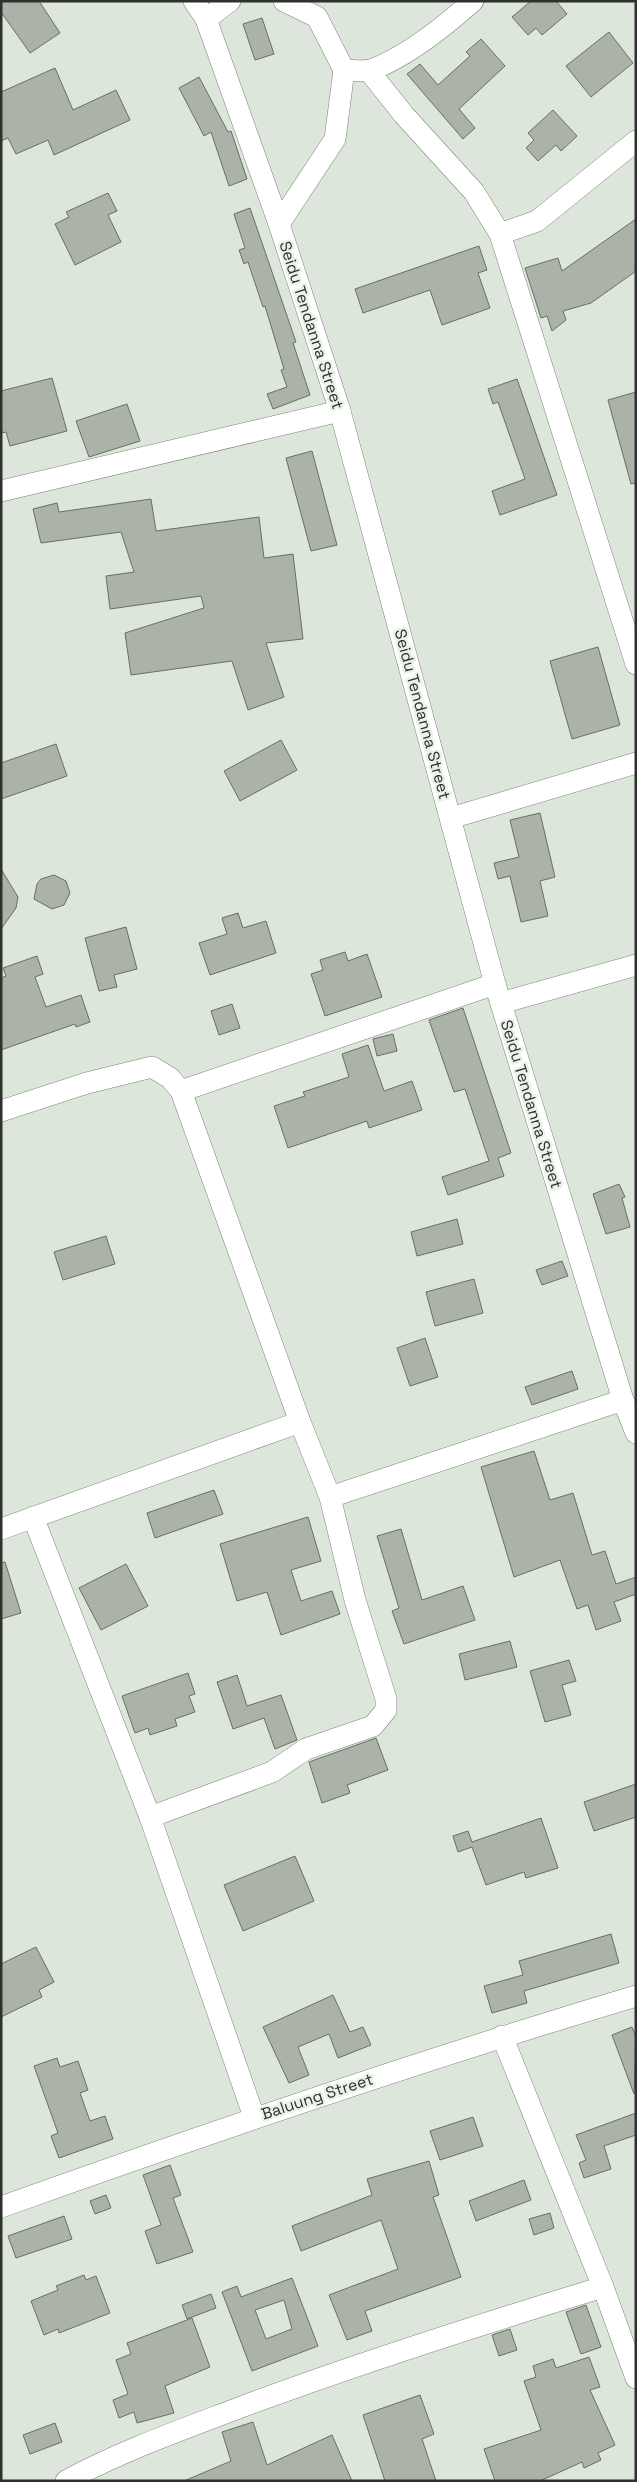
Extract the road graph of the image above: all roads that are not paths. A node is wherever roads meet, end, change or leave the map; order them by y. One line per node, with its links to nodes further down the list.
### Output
1 (194, 1): 5 (street, Seidu Tendanna Street)
2 (230, 1): 5 (street)
3 (284, 1): 6 (street)
4 (473, 1): 7 (street)
5 (206, 19): 9 (street, Seidu Tendanna Street)
6 (344, 70): 7 (street); 9 (street)
7 (369, 71): 10 (street)
8 (634, 148): 10 (street)
9 (279, 224): 11 (street, Seidu Tendanna Street)
10 (500, 234): 13 (street)
11 (340, 411): 12 (street); 15 (street, Seidu Tendanna Street)
12 (1, 492)
13 (636, 664)
14 (636, 763): 15 (street)
15 (451, 818): 17 (street, Seidu Tendanna Street)
16 (636, 965): 17 (street)
17 (498, 993): 18 (street); 20 (street, Seidu Tendanna Street)
18 (181, 1091): 19 (street); 21 (street)
19 (1, 1111)
20 (623, 1400): 22 (street, Seidu Tendanna Street); 23 (street)
21 (300, 1422): 23 (street); 24 (street)
22 (636, 1433)
23 (330, 1497): 26 (street)
24 (32, 1517): 25 (street); 26 (street)
25 (1, 1529)
26 (150, 1818): 29 (street)
27 (636, 1996): 28 (street, Baluung Street)
28 (502, 2036): 29 (street, Baluung Street); 31 (street)
29 (254, 2117): 30 (street, Baluung Street)
30 (1, 2207)
31 (602, 2287): 32 (street); 33 (street)
32 (636, 2378)
33 (66, 2481)

